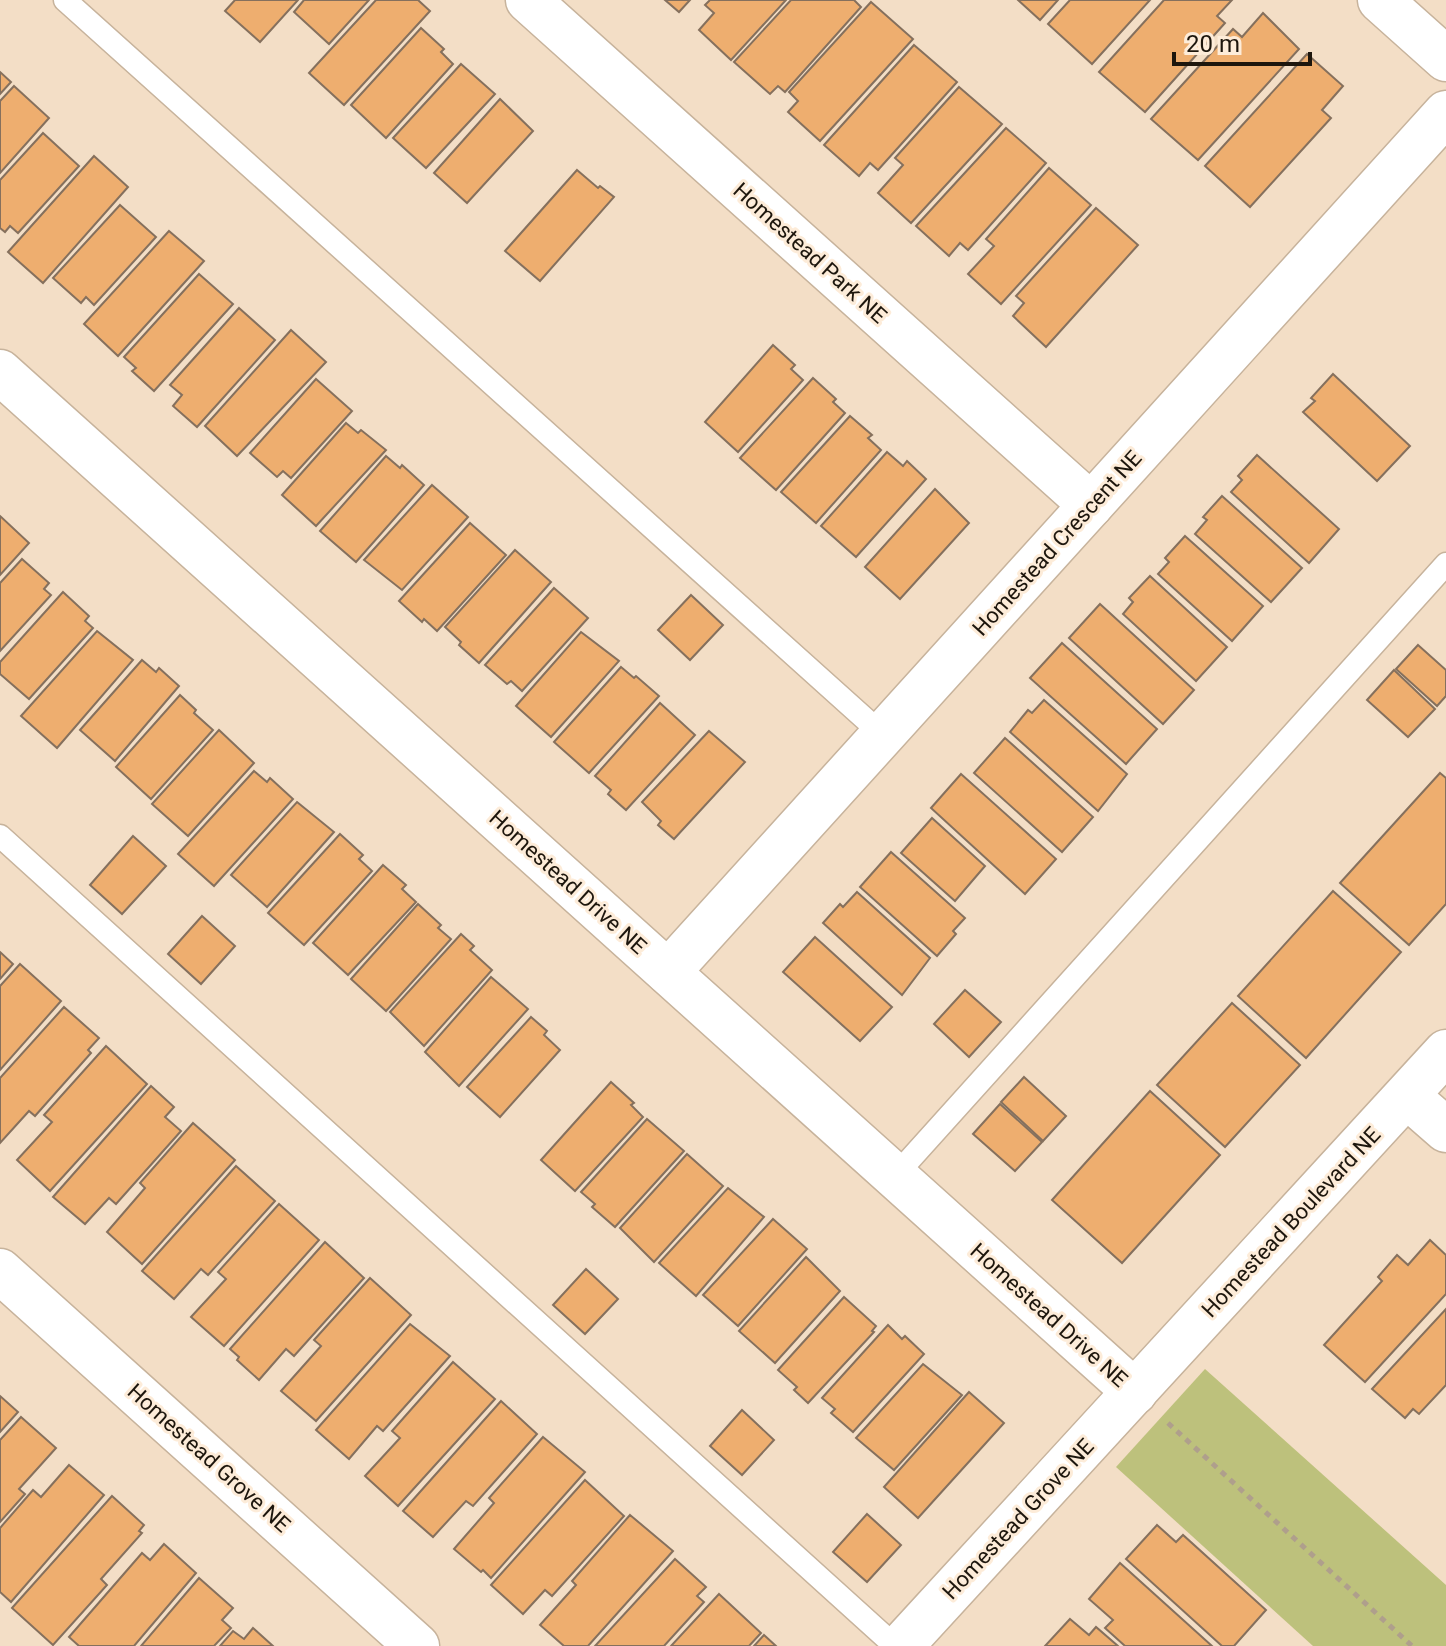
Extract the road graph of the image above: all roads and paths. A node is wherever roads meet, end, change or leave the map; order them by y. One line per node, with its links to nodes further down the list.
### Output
1 (65, 0): 9 (lane)
2 (528, 0): 7 (street, Homestead Park NE)
3 (1380, 0): 4 (street)
4 (1446, 59)
5 (1446, 113): 7 (street, Homestead Crescent NE)
6 (0, 372): 11 (street, Homestead Drive NE)
7 (1091, 505): 9 (street, Homestead Crescent NE)
8 (1446, 564): 15 (lane)
9 (883, 735): 11 (street, Homestead Crescent NE)
10 (0, 836): 19 (lane)
11 (668, 972): 15 (street, Homestead Drive NE)
12 (1446, 1052): 13 (street, Homestead Boulevard NE)
13 (1407, 1096): 14 (street); 17 (street, Homestead Boulevard NE)
14 (1446, 1130)
15 (895, 1176): 17 (street, Homestead Drive NE)
16 (0, 1271): 18 (street, Homestead Grove NE)
17 (1135, 1392): 20 (street, Homestead Grove NE); 21 (path)
18 (417, 1646)
19 (895, 1646)
20 (901, 1646)
21 (1412, 1646)

